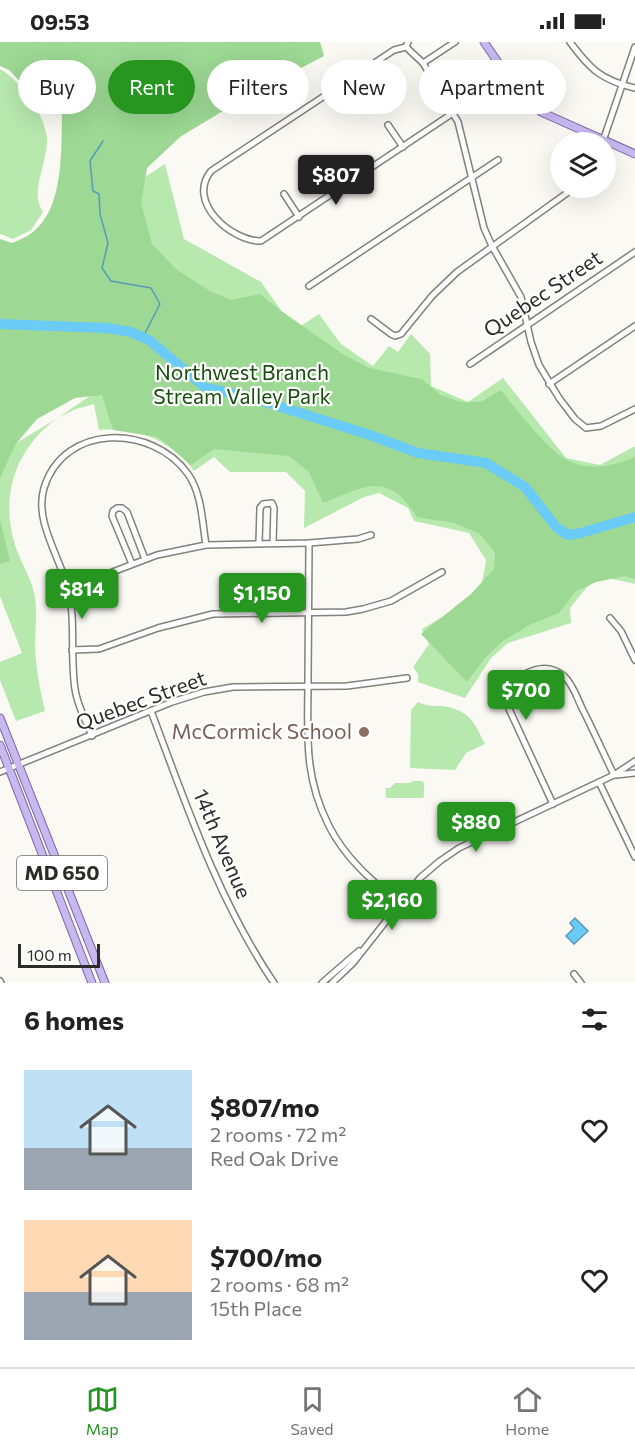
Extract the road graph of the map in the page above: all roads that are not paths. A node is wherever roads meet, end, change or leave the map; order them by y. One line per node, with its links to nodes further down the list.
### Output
1 (455, 42): 7 (street)
2 (484, 42): 13 (main road)
3 (570, 42): 8 (street)
4 (407, 45): 6 (street); 24 (street)
5 (635, 47): 8 (street)
6 (420, 60)
7 (428, 60)
8 (622, 85): 9 (street); 14 (street)
9 (635, 88)
10 (452, 114): 15 (street)
11 (453, 114): 20 (street)
12 (388, 125): 15 (street)
13 (581, 132)
14 (606, 132)
15 (403, 147): 21 (street)
16 (616, 147): 17 (main road)
17 (635, 154)
18 (498, 160): 20 (street)
19 (337, 161): 21 (street)
20 (473, 177): 25 (street); 27 (street)
21 (351, 182): 24 (street)
22 (284, 194): 24 (street)
23 (560, 198): 25 (street)
24 (299, 217)
25 (492, 246): 28 (street); 29 (street)
26 (635, 252): 29 (street, Quebec Street)
27 (309, 286)
28 (371, 319)
29 (527, 325): 31 (street, Quebec Street); 32 (street)
30 (635, 326): 32 (street)
31 (470, 364)
32 (549, 384): 33 (street)
33 (635, 409)
34 (371, 535): 37 (street)
35 (259, 543): 36 (street); 36 (street); 38 (street)
36 (273, 543): 37 (street)
37 (309, 543): 43 (street)
38 (207, 545): 39 (street); 42 (street)
39 (145, 559): 40 (street); 40 (street)
40 (132, 564): 42 (street)
41 (442, 572): 43 (street)
42 (68, 589): 45 (street)
43 (308, 612): 45 (street); 48 (street)
44 (609, 618): 46 (street)
45 (72, 650): 51 (street)
46 (635, 660)
47 (407, 678): 48 (street, Quebec Street)
48 (308, 688): 49 (street, Quebec Street); 62 (street)
49 (151, 711): 51 (street, Quebec Street); 67 (street, 14th Avenue)
50 (0, 718): 54 (main road, MD 650)
51 (92, 736): 54 (street, Quebec Street)
52 (0, 745): 55 (main road, MD 650)
53 (635, 761): 58 (street)
54 (18, 764): 55 (street, Quebec Street); 66 (main road, MD 650)
55 (9, 768): 56 (street, Quebec Street); 65 (main road, MD 650)
56 (0, 772)
57 (635, 773): 58 (street)
58 (614, 775): 59 (street); 60 (street)
59 (599, 782): 60 (street); 61 (street)
60 (553, 804): 62 (street)
61 (635, 857)
62 (399, 903): 63 (street)
63 (367, 944): 68 (street); 69 (street)
64 (574, 974): 70 (street)
65 (92, 983)
66 (105, 983)
67 (274, 983)
68 (322, 983)
69 (332, 983)
70 (581, 983)

